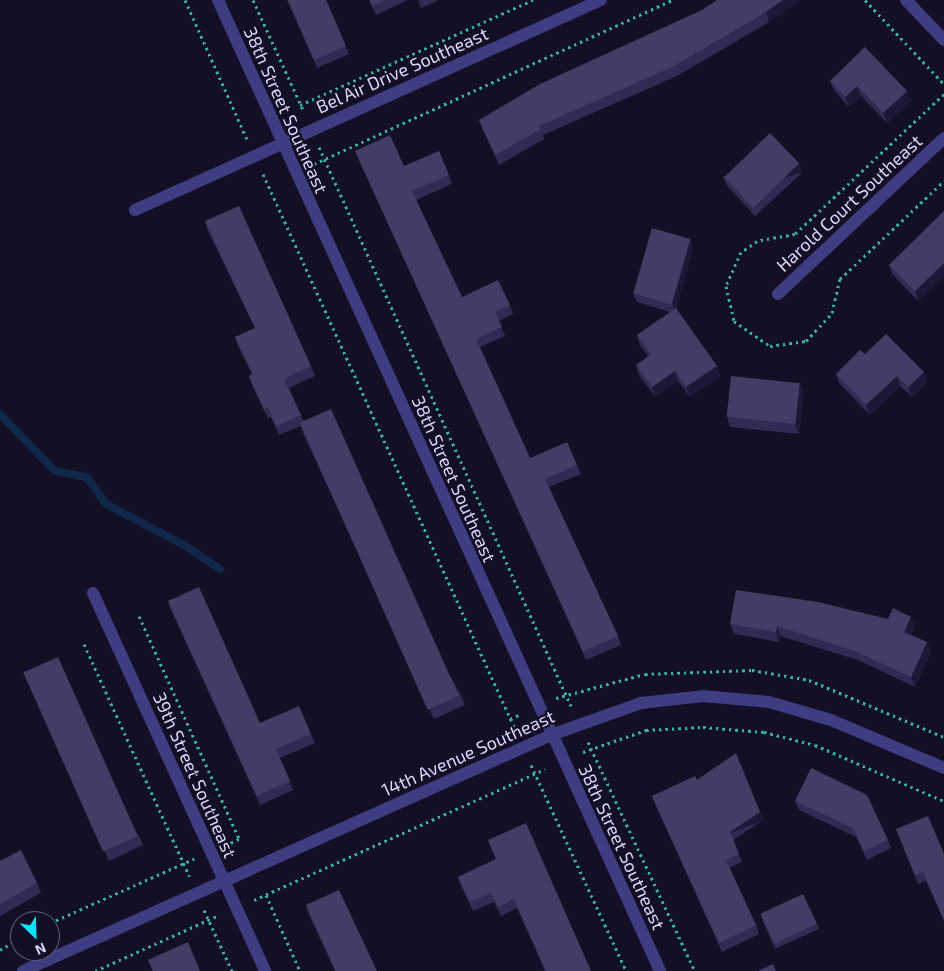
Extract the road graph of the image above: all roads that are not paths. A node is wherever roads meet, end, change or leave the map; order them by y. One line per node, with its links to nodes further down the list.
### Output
1 (218, 0): 6 (street, 38th Street Southeast)
2 (601, 0): 6 (street, Bel Air Drive Southeast)
3 (906, 0): 4 (street)
4 (944, 40)
5 (944, 138): 8 (street, Harold Court Southeast)
6 (282, 143): 7 (street, Bel Air Drive Southeast); 10 (street, 38th Street Southeast)
7 (135, 210)
8 (778, 294)
9 (93, 593): 12 (street, 39th Street Southeast)
10 (551, 735): 11 (street, 14th Avenue Southeast); 12 (street, 14th Avenue Southeast); 15 (street, 38th Street Southeast)
11 (944, 768)
12 (223, 880): 13 (street, 14th Avenue Southeast); 14 (street, 39th Street Southeast)
13 (23, 971)
14 (265, 971)
15 (660, 971)

